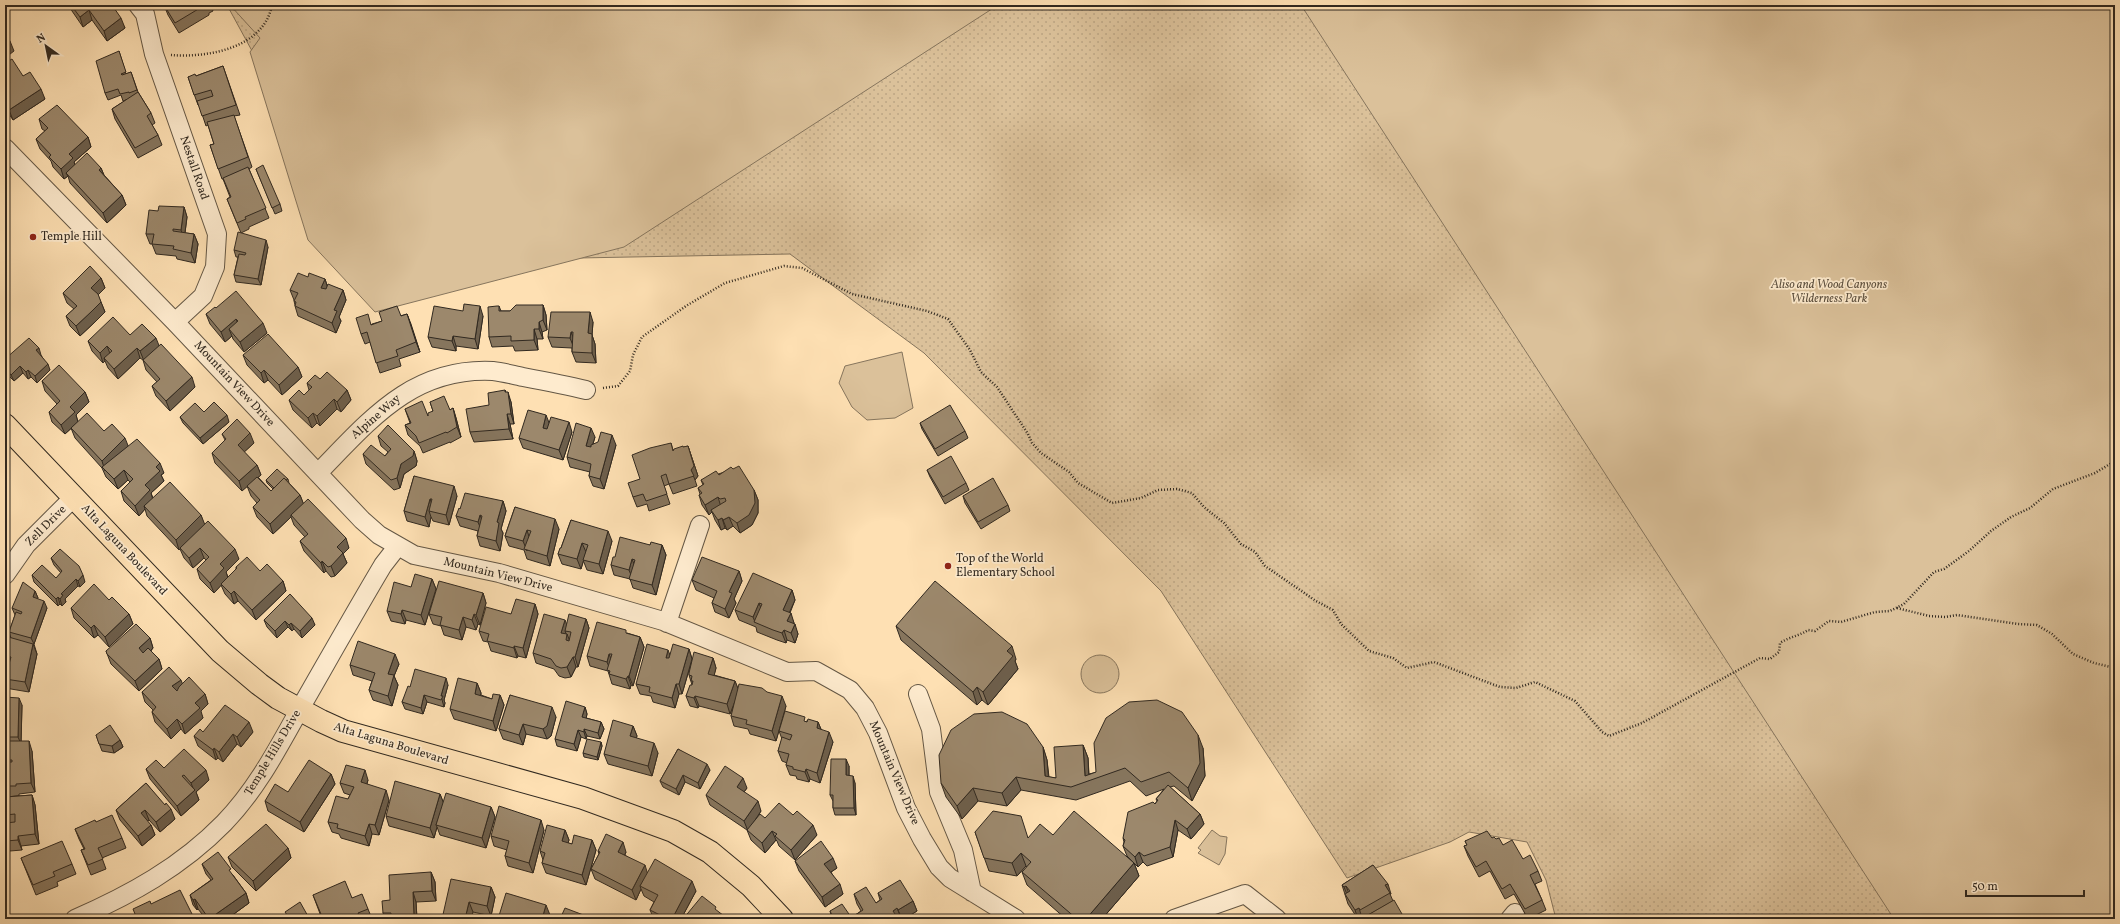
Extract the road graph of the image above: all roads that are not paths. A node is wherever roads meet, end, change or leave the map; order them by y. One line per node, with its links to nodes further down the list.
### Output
1 (138, 5): 3 (street, Nestall Road)
2 (5, 148): 3 (street, Mountain View Drive)
3 (175, 322): 6 (street, Mountain View Drive)
4 (586, 390): 6 (street, Alpine Way)
5 (5, 425): 7 (main road, Alta Laguna Boulevard)
6 (318, 473): 9 (street, Mountain View Drive)
7 (74, 497): 10 (street, Zell Drive); 13 (main road, Alta Laguna Boulevard)
8 (700, 525): 11 (street)
9 (397, 547): 11 (street, Mountain View Drive); 13 (street, Temple Hills Drive)
10 (5, 575)
11 (667, 623): 14 (street, Mountain View Drive)
12 (918, 694): 14 (street)
13 (300, 710): 15 (street, Temple Hills Drive); 16 (main road, Alta Laguna Boulevard)
14 (972, 892): 17 (street, Mountain View Drive)
15 (75, 919)
16 (782, 919)
17 (1016, 919)
18 (1174, 919): 19 (street)
19 (1277, 919)

